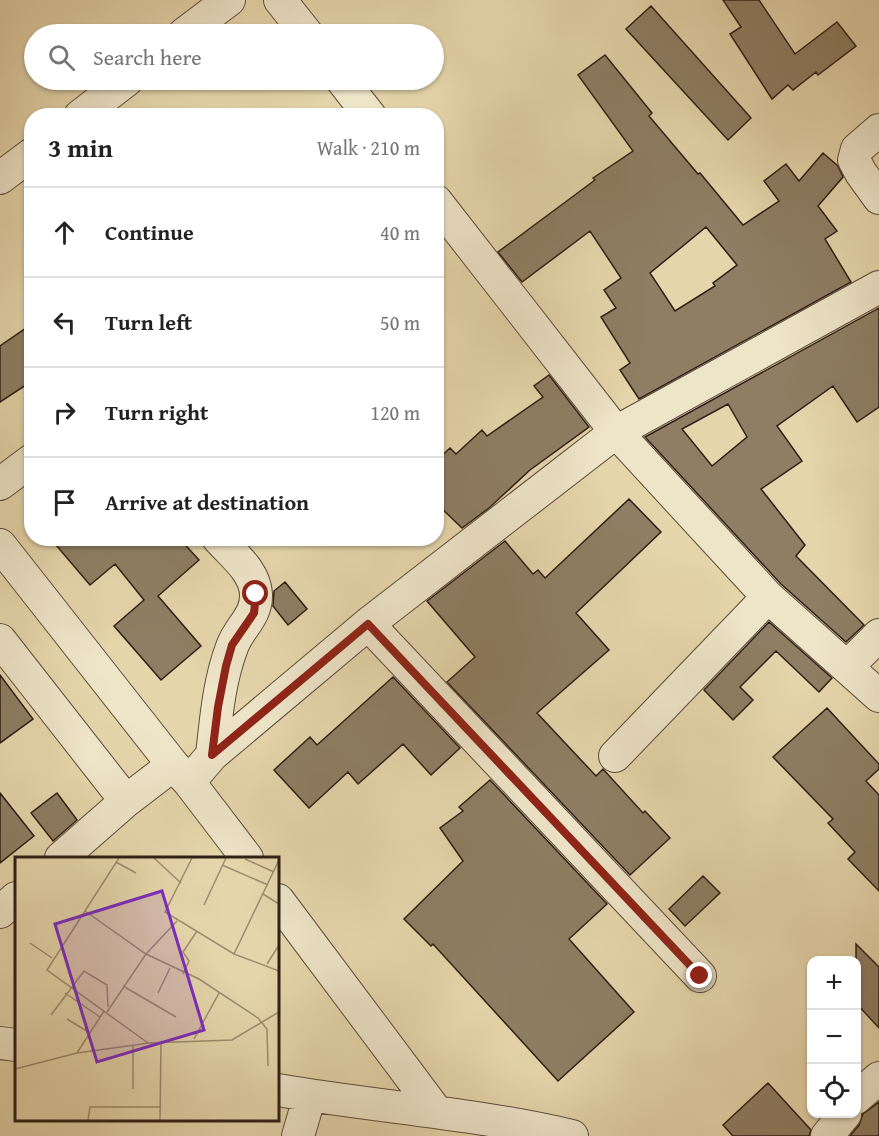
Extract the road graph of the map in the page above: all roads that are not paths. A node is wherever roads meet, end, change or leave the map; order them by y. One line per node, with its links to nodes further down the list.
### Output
1 (229, 0): 3 (street)
2 (280, 0): 4 (street)
3 (197, 24)
4 (299, 24)
5 (114, 90): 7 (street)
6 (350, 90): 8 (street)
7 (90, 108)
8 (364, 108)
9 (879, 130): 12 (street)
10 (24, 160): 11 (street)
11 (0, 178)
12 (879, 198)
13 (444, 211): 15 (street)
14 (879, 287): 15 (street)
15 (616, 432): 20 (street); 21 (street)
16 (24, 466): 17 (street)
17 (0, 484)
18 (0, 545): 28 (street)
19 (225, 546): 26 (street)
20 (768, 597): 24 (street); 27 (street)
21 (368, 624): 26 (street); 33 (street)
22 (879, 635): 24 (street)
23 (0, 640): 29 (street)
24 (847, 667): 25 (street)
25 (879, 696)
26 (212, 755): 28 (street)
27 (615, 756)
28 (181, 773): 29 (street); 31 (street)
29 (126, 801): 30 (street)
30 (62, 857)
31 (246, 857)
32 (279, 901): 40 (street)
33 (700, 976)
34 (0, 1043): 35 (street)
35 (15, 1046)
36 (879, 1078): 38 (street)
37 (279, 1090): 39 (street)
38 (861, 1094)
39 (310, 1095): 40 (street); 43 (street)
40 (436, 1111): 42 (street)
41 (841, 1118): 45 (street)
42 (526, 1132): 44 (street)
43 (298, 1136)
44 (573, 1136)
45 (828, 1136)

